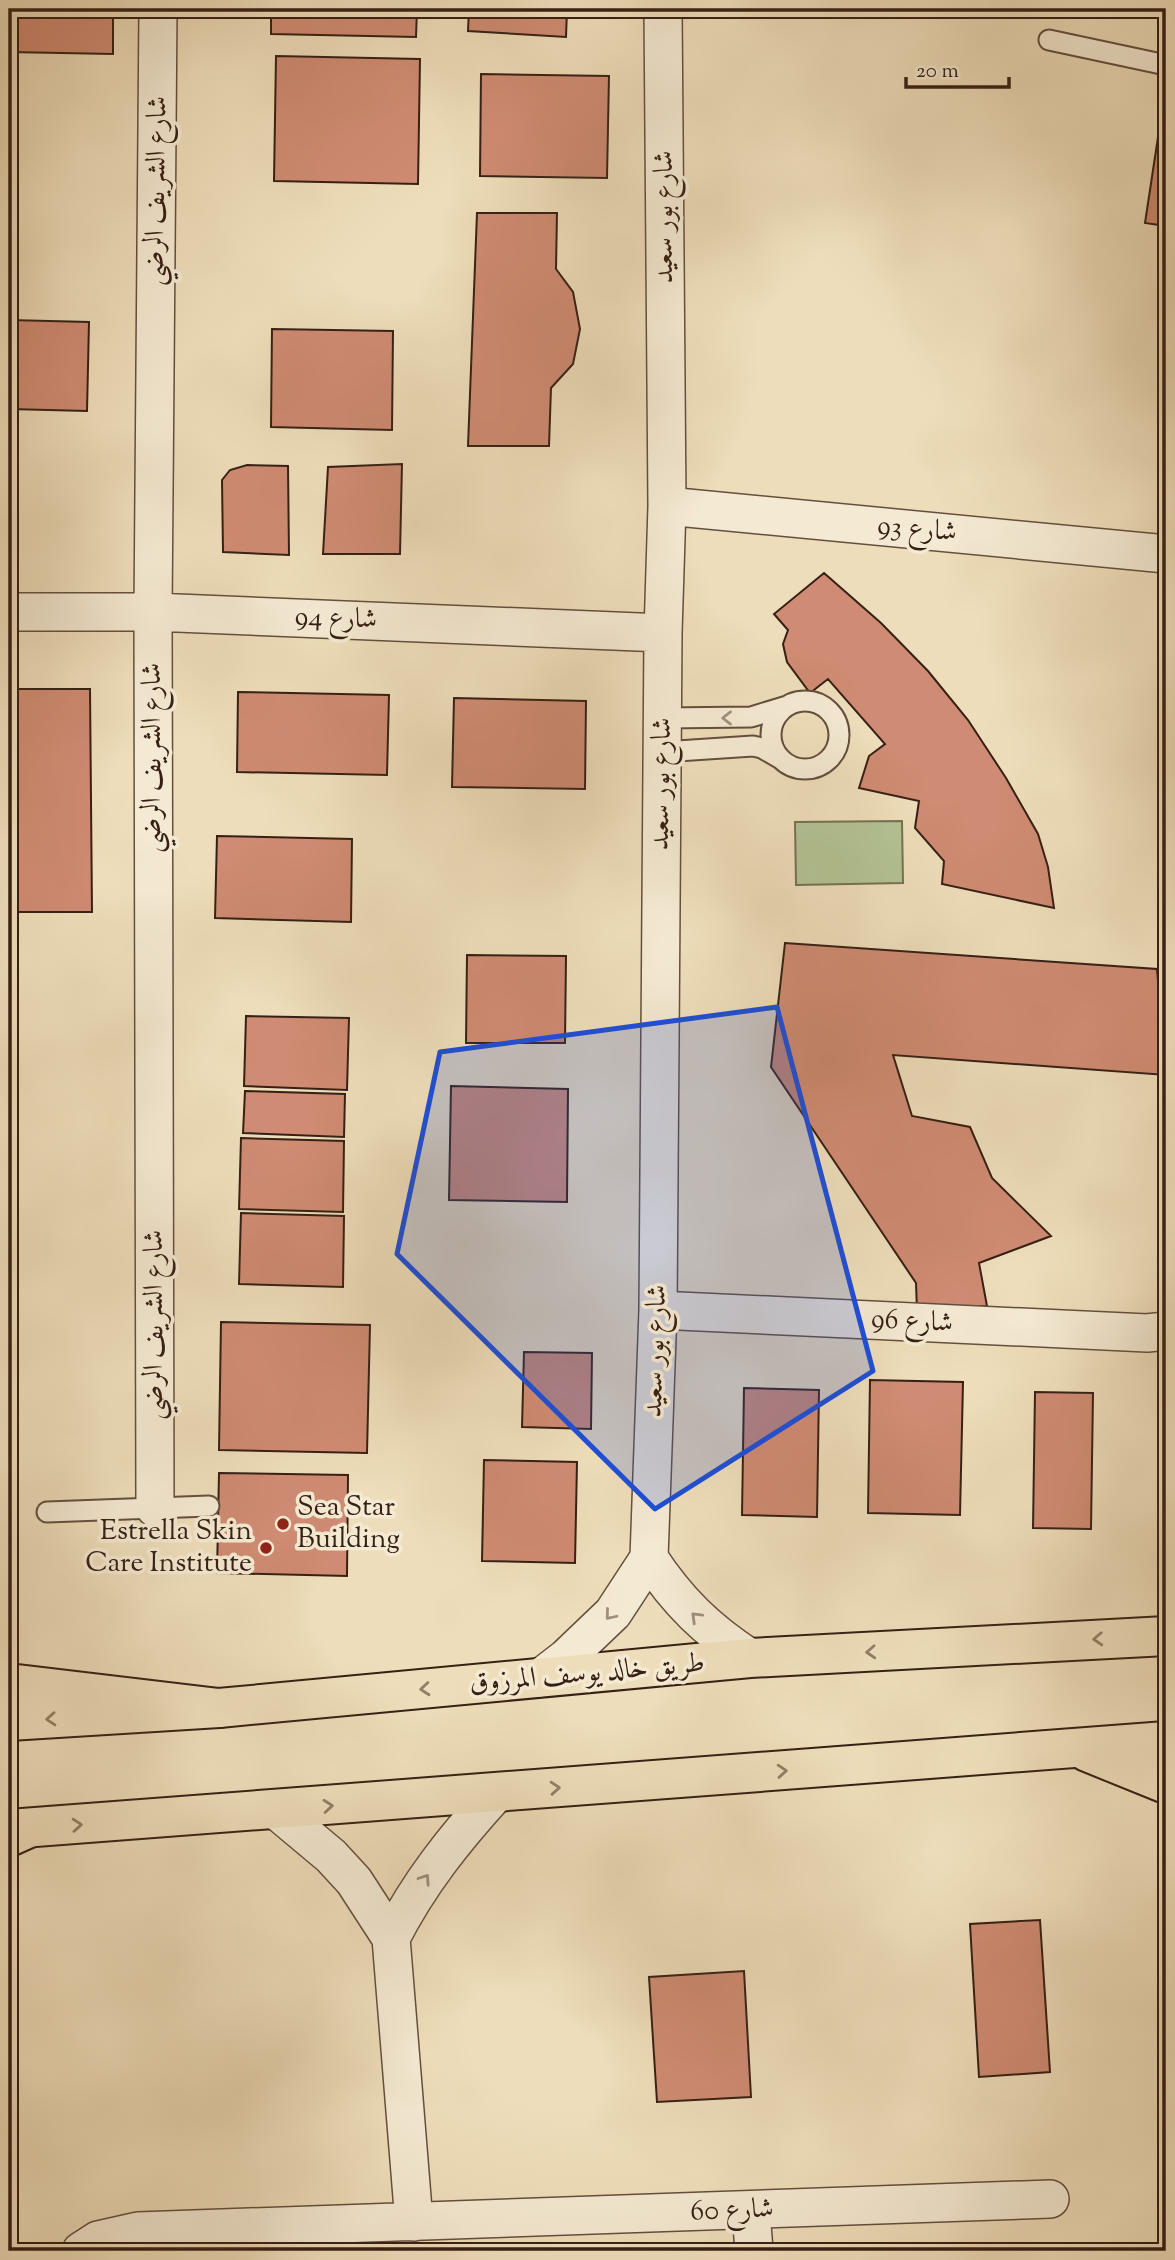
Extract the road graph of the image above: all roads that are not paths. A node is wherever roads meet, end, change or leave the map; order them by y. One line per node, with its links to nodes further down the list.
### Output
1 (158, 9): 8 (street, شارع الشريف الرضي)
2 (663, 9): 5 (street, شارع بور سعيد)
3 (1049, 40): 4 (lane)
4 (1166, 65)
5 (667, 506): 6 (street, شارع 93); 9 (street, شارع بور سعيد)
6 (1166, 554)
7 (9, 612): 8 (street, شارع 94)
8 (153, 612): 9 (street, شارع 94); 16 (street, شارع الشريف الرضي)
9 (663, 633): 11 (street, شارع بور سعيد)
10 (788, 706): 11 (lane, one-way to 11); 12 (lane); 12 (lane)
11 (663, 735): 12 (lane); 13 (street, شارع بور سعيد)
12 (781, 759)
13 (658, 1310): 14 (street, شارع 96); 18 (street, شارع بور سعيد)
14 (1166, 1331)
15 (209, 1506): 16 (lane)
16 (155, 1508): 17 (lane)
17 (47, 1512)
18 (649, 1558): 20 (street, one-way to 18); 21 (street, one-way to 21)
19 (1162, 1633): 20 (main road, طريق خالد يوسف المرزوق, one-way to 20)
20 (750, 1658): 21 (main road, طريق خالد يوسف المرزوق)
21 (540, 1678): 23 (main road, طريق خالد يوسف المرزوق, one-way to 23)
22 (9, 1683): 23 (main road)
23 (219, 1708): 24 (main road, طريق خالد يوسف المرزوق, one-way to 24)
24 (9, 1721)
25 (1166, 1741): 26 (main road)
26 (1078, 1748): 27 (main road); 28 (main road, one-way to 26)
27 (1166, 1784)
28 (497, 1792): 29 (main road, one-way to 28); 31 (street, one-way to 28)
29 (276, 1810): 30 (main road, one-way to 29); 31 (street)
30 (16, 1831)
31 (391, 1938): 34 (street)
32 (1051, 2199): 33 (street, شارع 60)
33 (751, 2211): 34 (street, شارع 60); 36 (street)
34 (414, 2222): 35 (street, شارع 60)
35 (81, 2251)
36 (754, 2251)

